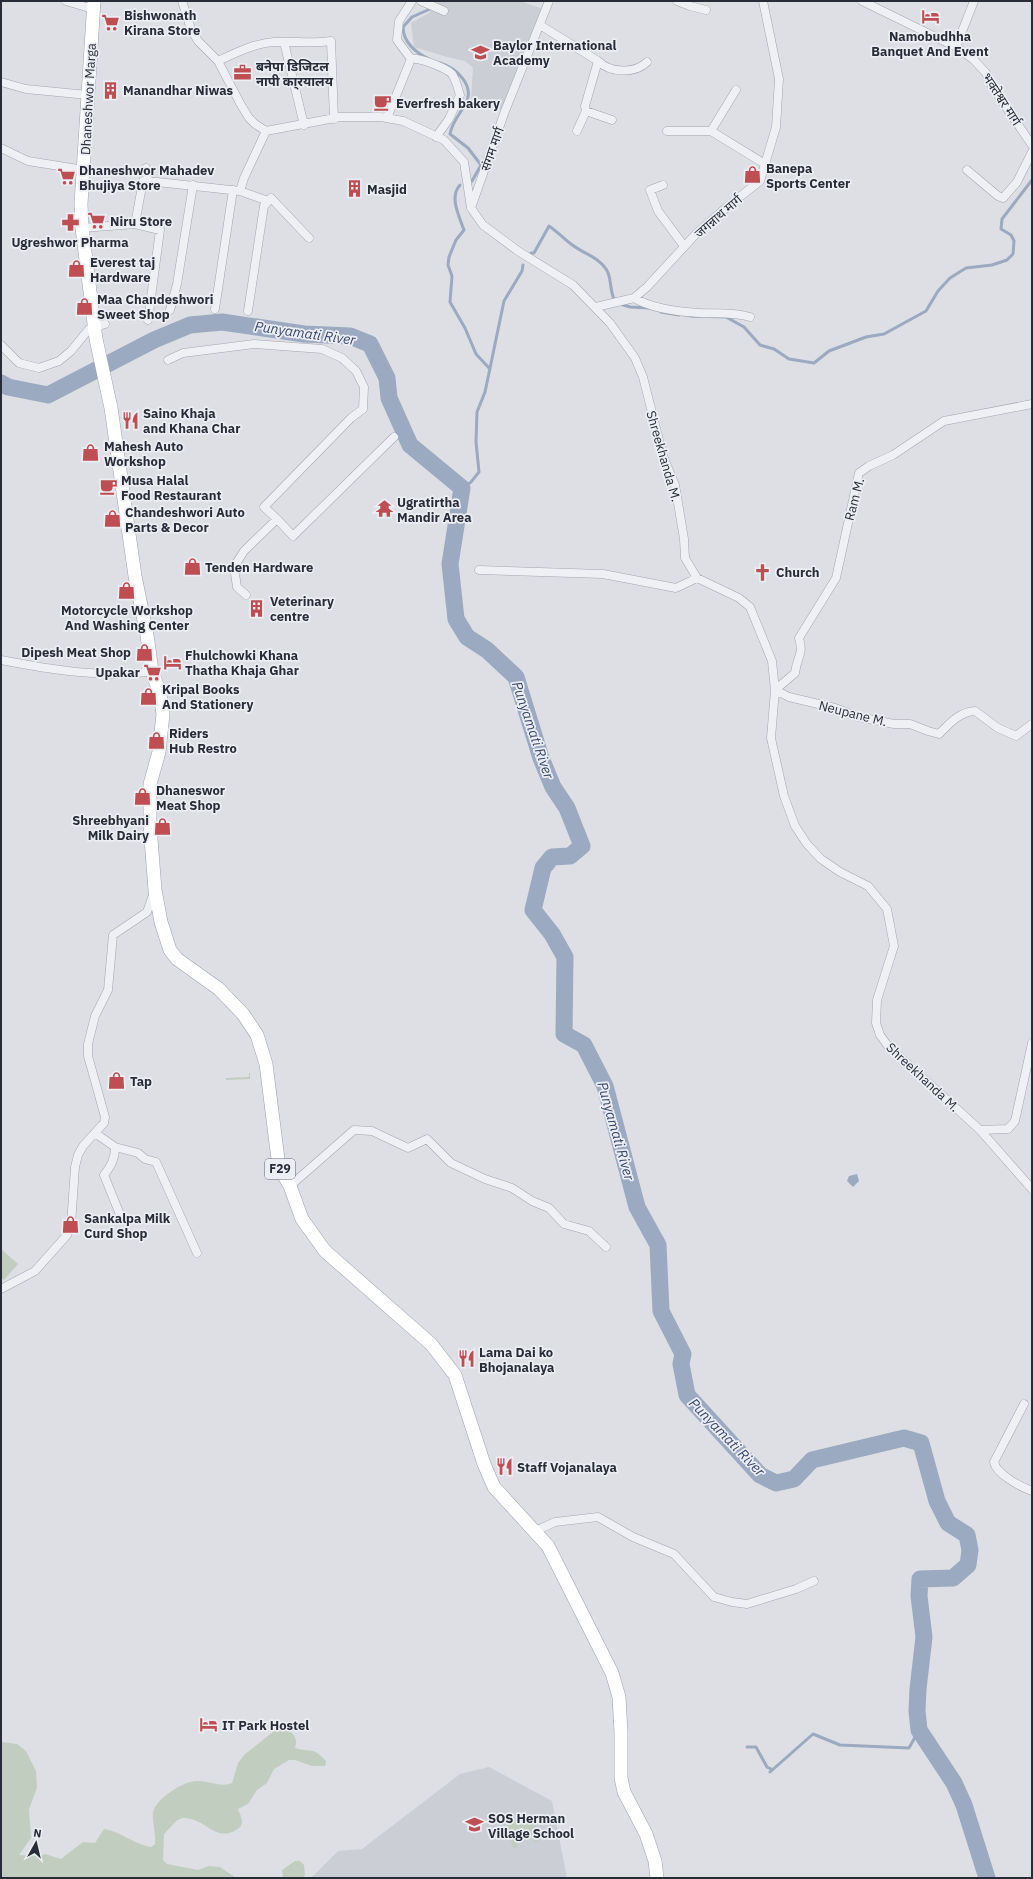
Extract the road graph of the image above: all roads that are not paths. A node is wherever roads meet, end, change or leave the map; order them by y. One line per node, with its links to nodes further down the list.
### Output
1 (66, 1): 10 (street)
2 (182, 1): 17 (street)
3 (412, 1): 16 (street)
4 (421, 1): 12 (street)
5 (550, 1): 13 (street, संगम मार्ग)
6 (677, 1): 11 (street)
7 (763, 1): 36 (street, जगन्नाथ मार्ग)
8 (862, 1): 15 (street, भक्तेश्वर मार्ग)
9 (974, 1): 15 (street)
10 (94, 5): 22 (main road, Dhaneshwor Marga / F29)
11 (706, 10)
12 (444, 11)
13 (540, 25): 18 (street); 45 (street, संगम मार्ग)
14 (284, 42): 17 (street); 24 (street); 27 (street)
15 (956, 47): 33 (street, भक्तेश्वर मार्ग)
16 (411, 59): 25 (street); 32 (street)
17 (218, 61): 30 (street)
18 (598, 61): 19 (street); 23 (street)
19 (646, 62)
20 (1, 82): 22 (street)
21 (736, 90): 29 (street)
22 (88, 95): 38 (main road, Dhaneshwor Marga / F29)
23 (586, 111): 26 (street); 31 (street)
24 (334, 118): 25 (street, Shreekhanda M.); 27 (street, Shreekhanda M.)
25 (387, 118): 32 (street, Shreekhanda M.)
26 (612, 120)
27 (304, 125): 30 (street, Shreekhanda M.)
28 (667, 130): 29 (street)
29 (711, 130): 36 (street)
30 (266, 131): 43 (street)
31 (577, 131)
32 (436, 136): 45 (street, Shreekhanda M.)
33 (1032, 145)
34 (1, 148): 38 (street)
35 (1032, 152): 39 (street)
36 (765, 164): 49 (street, जगन्नाथ मार्ग)
37 (146, 168): 40 (street)
38 (84, 170): 47 (main road, Dhaneshwor Marga / F29)
39 (967, 170)
40 (148, 181): 41 (street); 46 (street)
41 (193, 185): 43 (street); 53 (street)
42 (663, 185): 49 (street)
43 (236, 191): 44 (street); 52 (street)
44 (268, 202): 48 (street); 54 (street)
45 (471, 208): 51 (street, Shreekhanda M.)
46 (135, 224): 47 (street); 56 (street)
47 (82, 228): 57 (main road, Dhaneshwor Marga / F29)
48 (309, 238)
49 (684, 246): 50 (street, जगन्नाथ मार्ग)
50 (634, 298): 51 (street); 55 (street)
51 (598, 306): 64 (street, Shreekhanda M.)
52 (215, 309)
53 (170, 310)
54 (248, 311)
55 (750, 317)
56 (148, 320)
57 (98, 330): 58 (street); 67 (main road, F29)
58 (1, 345)
59 (168, 360): 62 (street)
60 (1032, 404): 68 (street, Ram M.)
61 (394, 437): 62 (street)
62 (277, 519): 65 (street)
63 (479, 570): 64 (street)
64 (697, 578): 68 (street, Shreekhanda M.)
65 (246, 595)
66 (1, 660): 67 (street)
67 (152, 671): 70 (main road, F29)
68 (775, 690): 69 (street, Neupane M.); 72 (street, Shreekhanda M.)
69 (1032, 724)
70 (155, 890): 73 (street); 75 (main road, F29)
71 (1032, 1043): 72 (street)
72 (980, 1130): 76 (street, Shreekhanda M.)
73 (95, 1132): 74 (street); 80 (street)
74 (115, 1147): 77 (street); 79 (street)
75 (290, 1186): 78 (street); 83 (main road, F29)
76 (1032, 1189)
77 (121, 1217)
78 (606, 1247)
79 (197, 1253)
80 (1, 1289)
81 (1024, 1404): 82 (street)
82 (1032, 1491)
83 (535, 1531): 84 (street); 85 (main road, F29)
84 (814, 1581)
85 (657, 1878)

